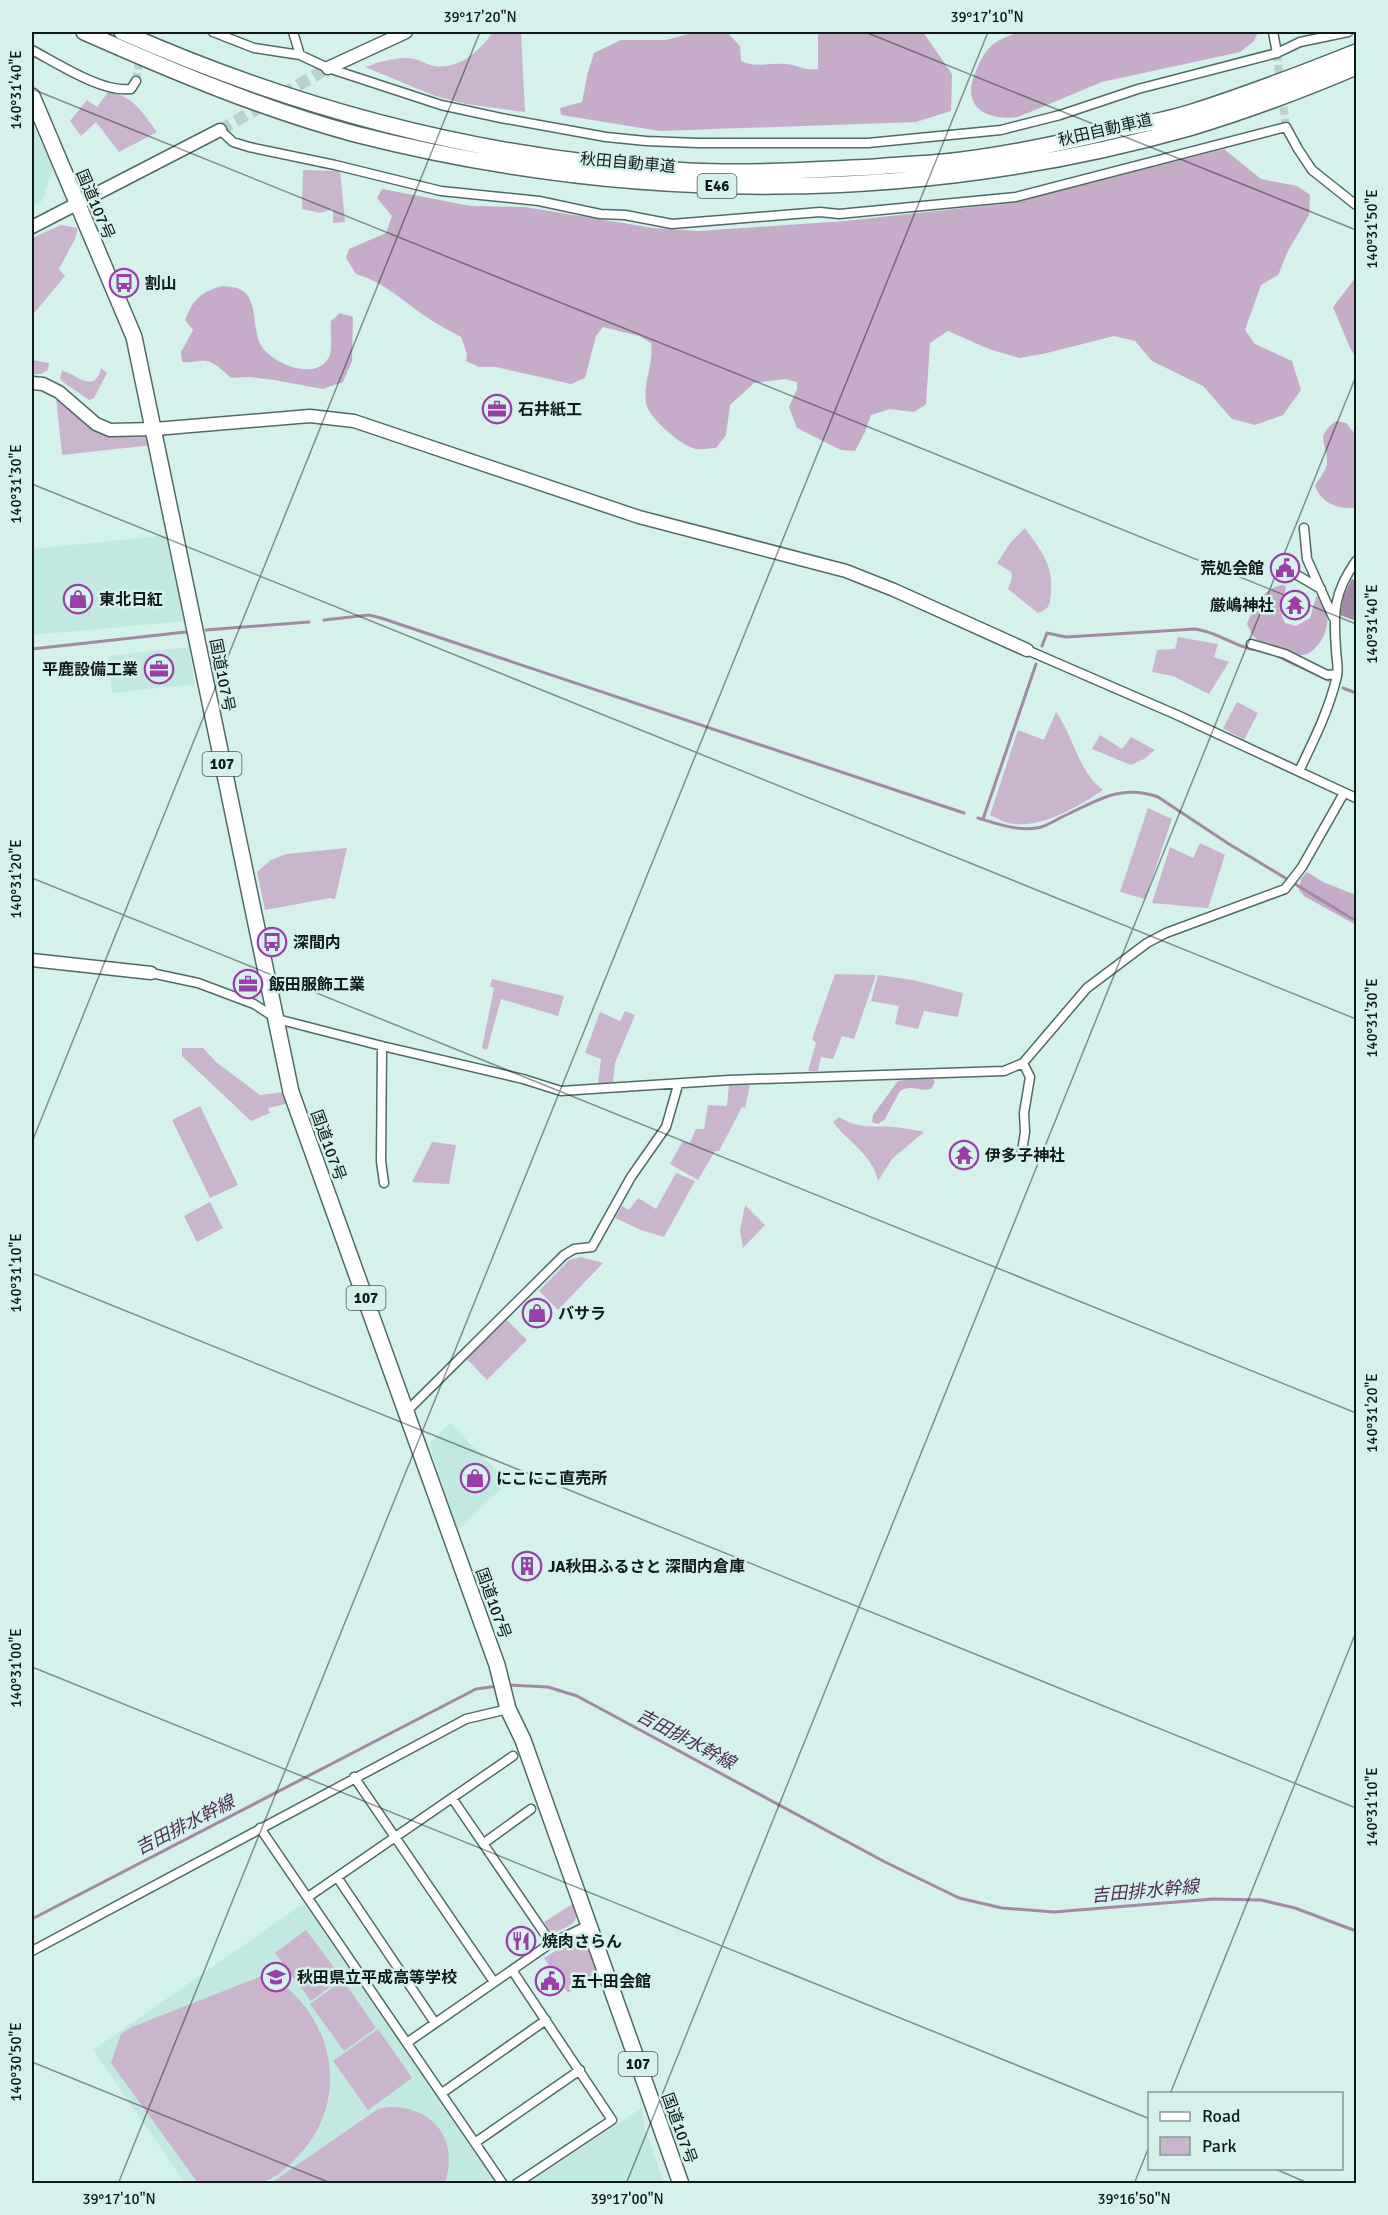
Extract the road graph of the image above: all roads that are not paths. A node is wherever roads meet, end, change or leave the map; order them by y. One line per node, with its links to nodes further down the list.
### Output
1 (84, 32): 12 (highway, 秋田自動車道 / E46)
2 (122, 32): 9 (highway, 秋田自動車道 / E46)
3 (213, 32): 11 (street)
4 (293, 32): 11 (street)
5 (406, 32): 13 (street)
6 (1273, 32): 10 (street)
7 (1348, 32): 10 (street)
8 (32, 50): 14 (street)
9 (1356, 52)
10 (1277, 53): 13 (street)
11 (300, 55): 13 (street)
12 (1356, 67)
13 (328, 68)
14 (136, 81)
15 (32, 96): 17 (highway, 国道107号 / 107)
16 (220, 130): 17 (street); 18 (street)
17 (76, 203): 19 (street); 21 (highway, 国道107号 / 107)
18 (1356, 205)
19 (32, 227)
20 (32, 383): 21 (street)
21 (155, 429): 28 (street); 35 (highway, 国道107号 / 107)
22 (1304, 528): 25 (street)
23 (1356, 561): 26 (street)
24 (1297, 575): 25 (street)
25 (1322, 589): 26 (street)
26 (1333, 617): 29 (street)
27 (1251, 644): 29 (street)
28 (1027, 650): 30 (street)
29 (1338, 674): 30 (street)
30 (1299, 771): 31 (street)
31 (1344, 793): 32 (street); 37 (street)
32 (1356, 798)
33 (32, 960): 34 (street)
34 (151, 973): 35 (street)
35 (277, 1019): 36 (street); 41 (highway, 国道107号 / 107)
36 (382, 1046): 38 (street); 40 (street)
37 (1023, 1063): 38 (street); 39 (street)
38 (678, 1085): 41 (street)
39 (1022, 1151)
40 (384, 1183)
41 (407, 1411): 42 (highway, 国道107号 / 107)
42 (508, 1709): 44 (street); 52 (highway, 国道107号 / 107)
43 (513, 1756): 45 (street)
44 (354, 1777): 47 (street); 48 (street)
45 (452, 1798): 48 (street); 49 (street)
46 (531, 1809): 49 (street)
47 (260, 1828): 51 (street); 54 (street)
48 (395, 1838): 50 (street); 56 (street)
49 (484, 1843): 53 (street)
50 (337, 1877): 51 (street); 58 (street)
51 (308, 1897): 59 (street)
52 (589, 1925): 53 (street); 65 (highway, 国道107号 / 107)
53 (551, 1943): 55 (street)
54 (32, 1951)
55 (512, 1970): 56 (street); 57 (street)
56 (494, 1982): 58 (street)
57 (546, 2020): 60 (street); 61 (street)
58 (435, 2023): 59 (street)
59 (408, 2042): 61 (street)
60 (580, 2070): 62 (street); 64 (street)
61 (442, 2093): 62 (street)
62 (476, 2142): 63 (street)
63 (503, 2184)
64 (516, 2184)
65 (681, 2184)

